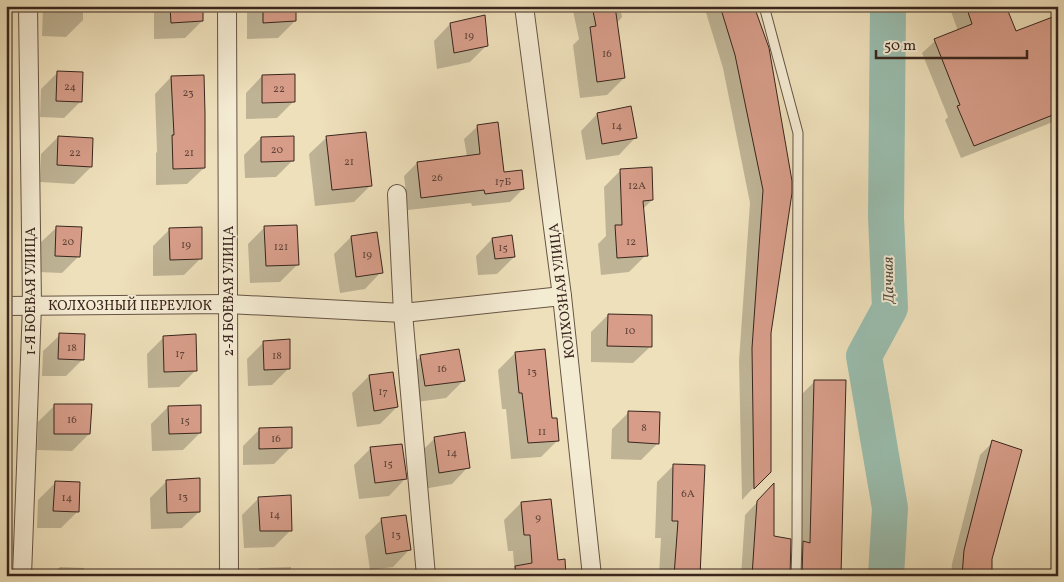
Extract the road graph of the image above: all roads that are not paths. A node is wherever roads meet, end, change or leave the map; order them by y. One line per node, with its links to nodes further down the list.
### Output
1 (28, 6): 8 (street, 1-Я БОЕВАЯ УЛИЦА)
2 (227, 6): 7 (street, 2-Я БОЕВАЯ УЛИЦА)
3 (524, 6): 6 (street, КОЛХОЗНАЯ УЛИЦА)
4 (764, 6): 15 (lane)
5 (397, 194): 10 (street)
6 (562, 296): 10 (street, КОЛХОЗНЫЙ ПЕРЕУЛОК); 14 (street, КОЛХОЗНАЯ УЛИЦА)
7 (228, 304): 8 (street, КОЛХОЗНЫЙ ПЕРЕУЛОК); 10 (street, КОЛХОЗНЫЙ ПЕРЕУЛОК); 12 (street, 2-Я БОЕВАЯ УЛИЦА)
8 (32, 305): 9 (street, КОЛХОЗНЫЙ ПЕРЕУЛОК); 11 (street, 1-Я БОЕВАЯ УЛИЦА)
9 (6, 306)
10 (403, 313): 13 (street)
11 (22, 576)
12 (230, 576)
13 (426, 576)
14 (592, 576)
15 (796, 576)

